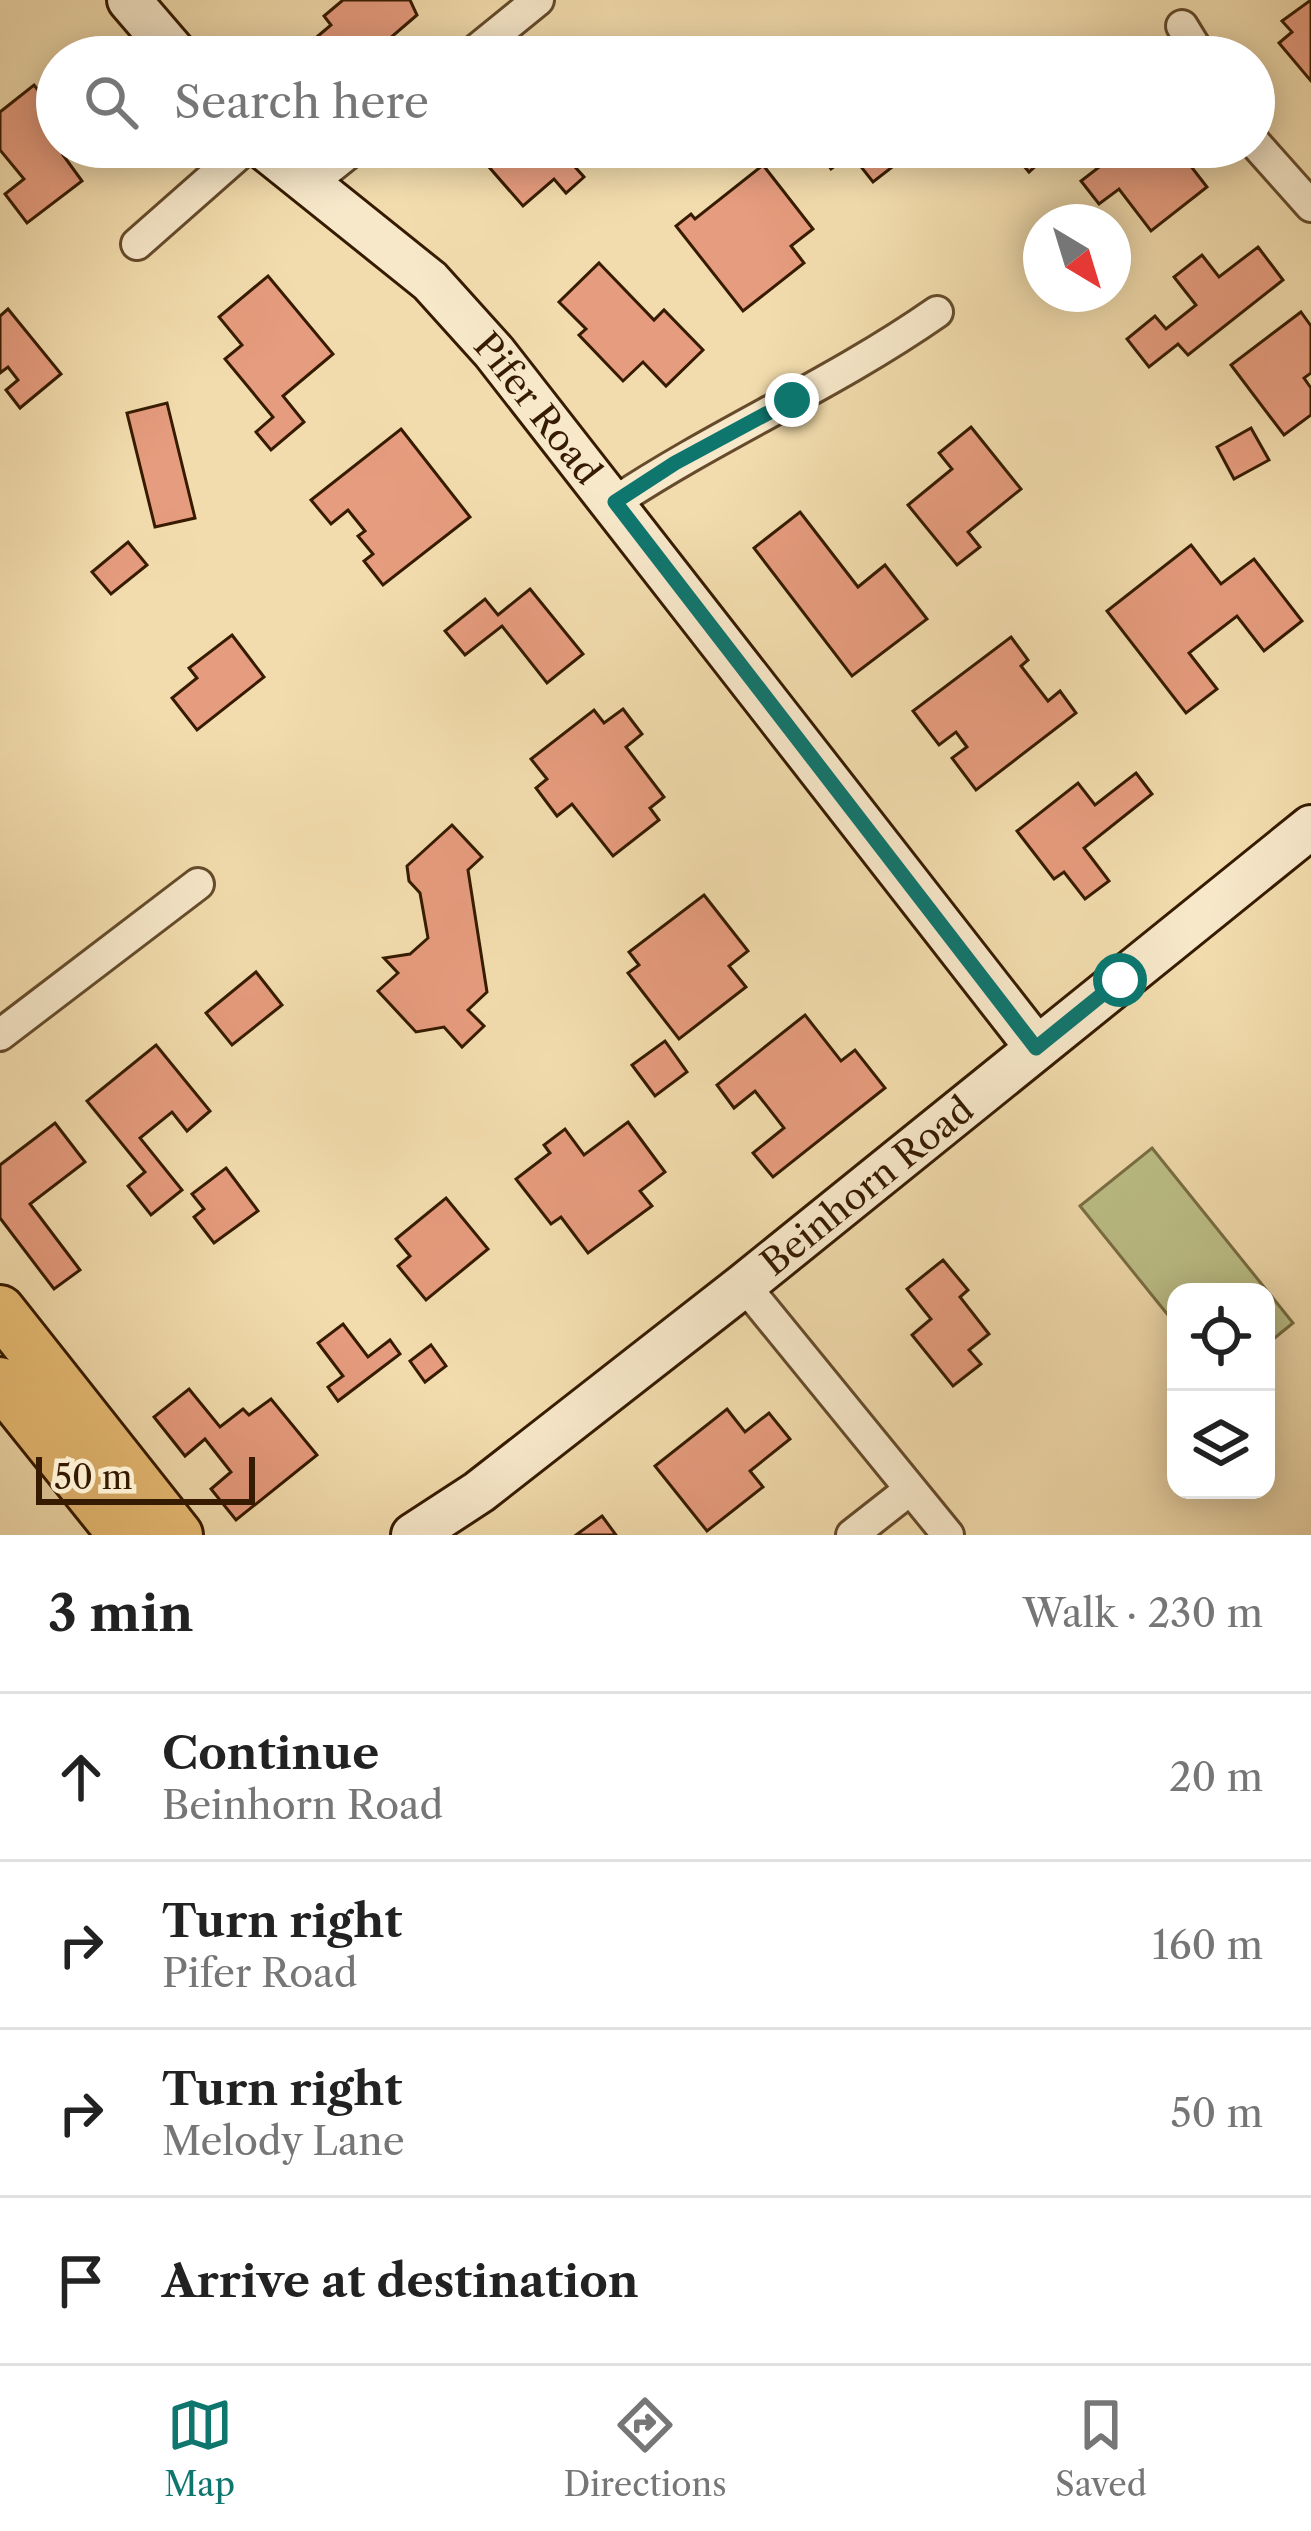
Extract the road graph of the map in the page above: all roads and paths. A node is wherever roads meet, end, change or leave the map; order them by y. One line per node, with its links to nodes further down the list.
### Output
1 (129, 0): 4 (street)
2 (538, 0): 5 (street)
3 (1182, 26): 6 (street)
4 (160, 36)
5 (494, 36)
6 (1188, 36)
7 (1275, 166): 12 (street)
8 (223, 168): 13 (street)
9 (286, 168): 11 (street, Pifer Road)
10 (330, 168): 11 (street)
11 (306, 187): 15 (street, Pifer Road)
12 (1311, 206)
13 (137, 244)
14 (937, 312): 15 (street)
15 (615, 502): 19 (street, Pifer Road)
16 (1311, 826): 19 (street, Beinhorn Road)
17 (198, 884): 18 (street)
18 (0, 1035)
19 (1036, 1048): 20 (street, Beinhorn Road)
20 (744, 1285): 23 (street); 26 (street, Beinhorn Road)
21 (0, 1310): 25 (main road)
22 (0, 1382): 24 (main road)
23 (908, 1491): 27 (street); 28 (street)
24 (123, 1535)
25 (178, 1535)
26 (413, 1535)
27 (852, 1535)
28 (948, 1535)

